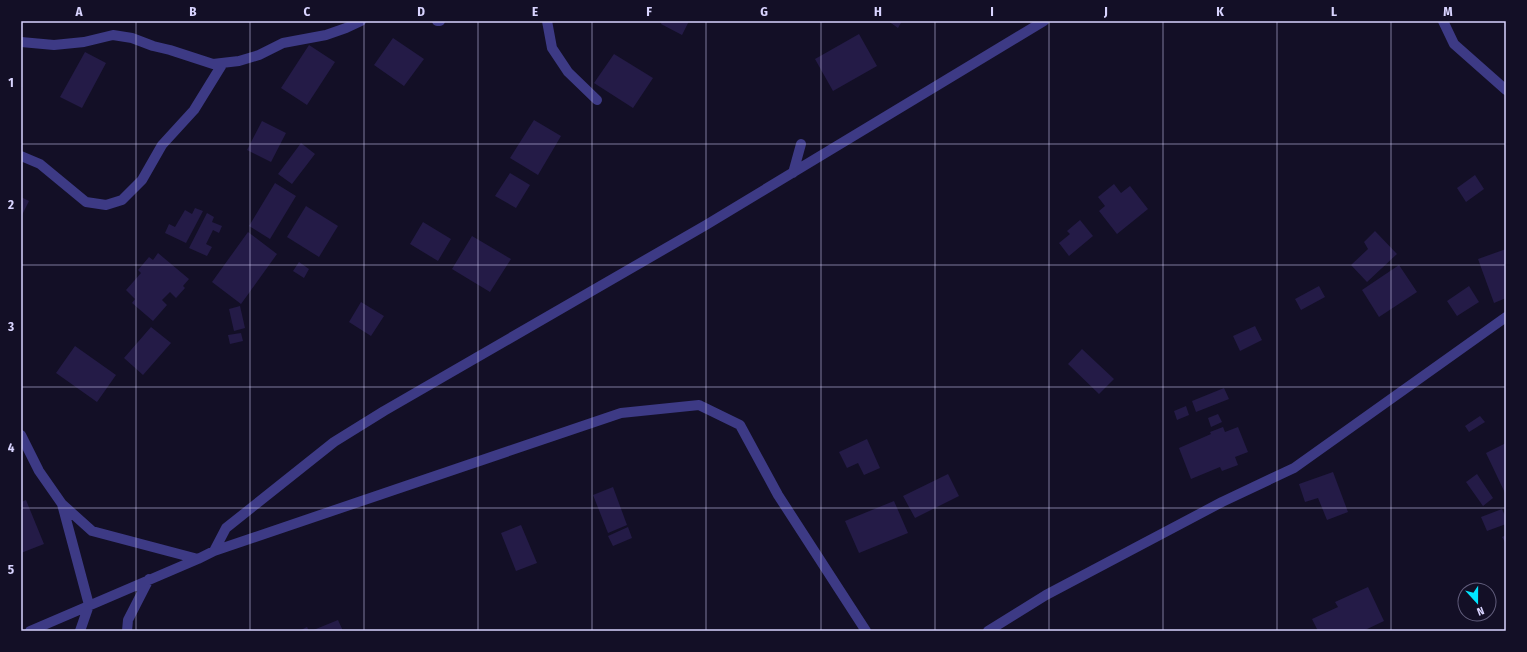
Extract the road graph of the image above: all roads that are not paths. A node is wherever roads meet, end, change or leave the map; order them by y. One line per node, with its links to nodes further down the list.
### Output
1 (361, 21): 6 (street)
2 (547, 21): 8 (street)
3 (1044, 21): 11 (street)
4 (1443, 21): 7 (street)
5 (21, 42): 6 (street)
6 (223, 63): 10 (street)
7 (1506, 90)
8 (596, 100)
9 (801, 144): 11 (street)
10 (21, 156)
11 (793, 173): 15 (street)
12 (1506, 317): 23 (street)
13 (21, 436): 14 (street)
14 (62, 504): 16 (street); 18 (street)
15 (214, 551): 16 (street); 22 (street)
16 (198, 559): 17 (street)
17 (149, 580): 18 (street); 21 (street)
18 (89, 605): 19 (street); 20 (street)
19 (30, 631)
20 (80, 631)
21 (128, 631)
22 (866, 631)
23 (988, 631)

